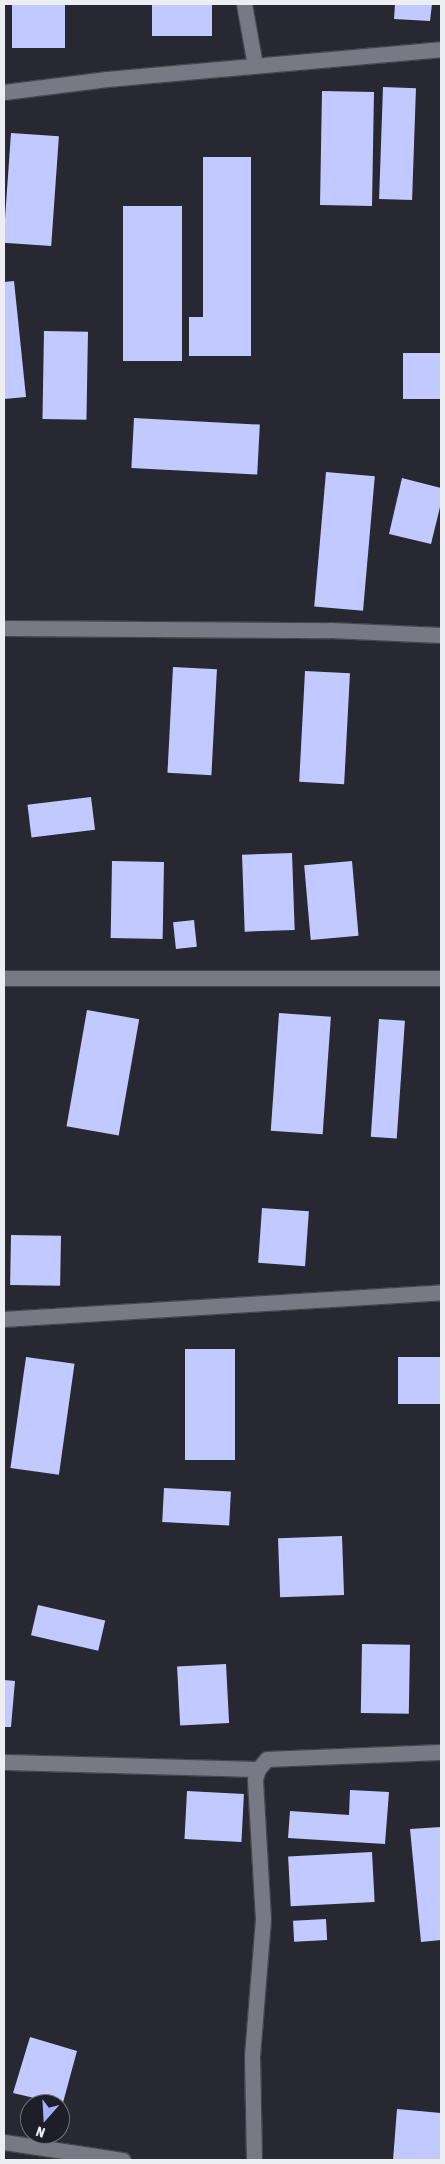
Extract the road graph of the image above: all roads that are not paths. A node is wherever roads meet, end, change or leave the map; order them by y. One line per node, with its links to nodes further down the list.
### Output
1 (244, 4): 3 (street)
2 (441, 49): 3 (street)
3 (255, 66): 4 (street)
4 (4, 92)
5 (4, 628): 6 (street)
6 (441, 635)
7 (4, 978): 8 (street)
8 (441, 978)
9 (441, 1292): 10 (street)
10 (4, 1319)
11 (441, 1752): 13 (street)
12 (4, 1762): 13 (street)
13 (258, 1769): 16 (street)
14 (4, 2142): 15 (street)
15 (123, 2160)
16 (254, 2160)

